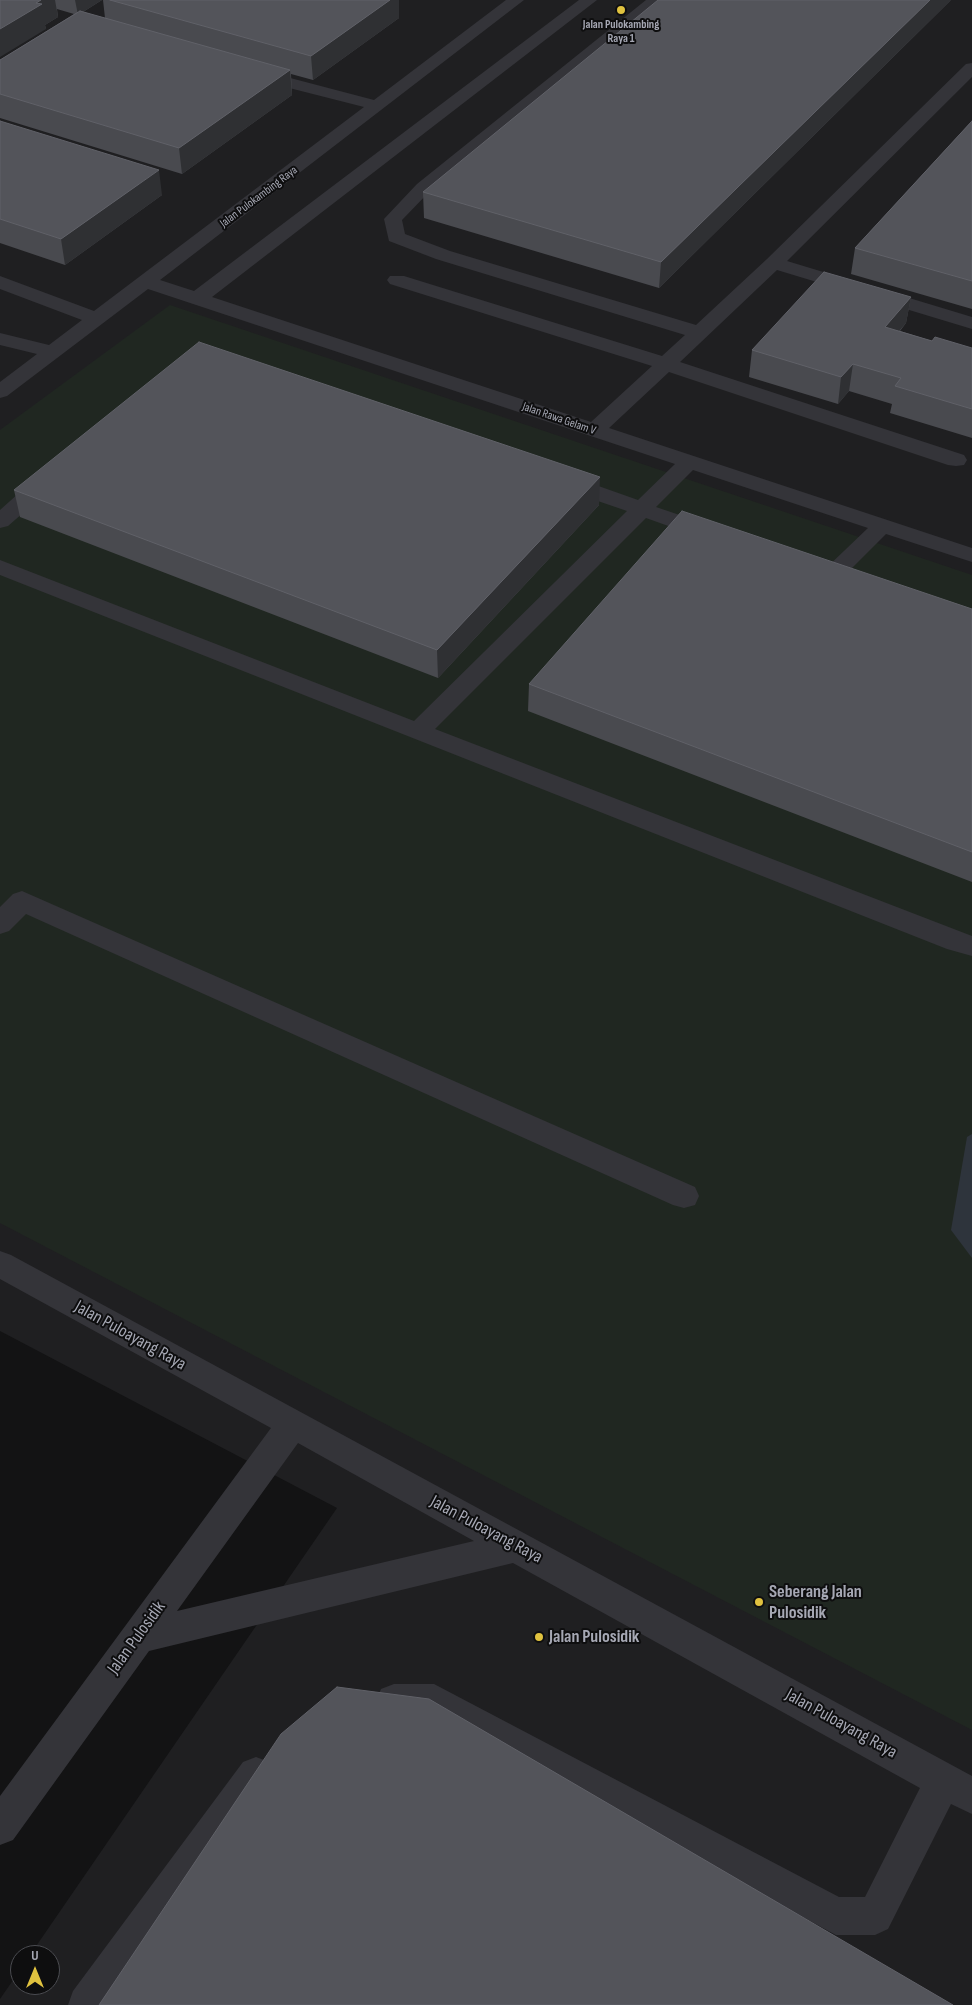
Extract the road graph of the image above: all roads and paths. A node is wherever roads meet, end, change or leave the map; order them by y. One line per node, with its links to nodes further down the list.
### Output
1 (516, 0): 6 (street, Jalan Pulokambing Raya)
2 (589, 0): 11 (street)
3 (656, 0): 14 (street)
4 (972, 68): 7 (street)
5 (237, 69): 6 (street)
6 (378, 106): 10 (street, Jalan Pulokambing Raya)
7 (774, 264): 13 (street); 14 (street)
8 (397, 280): 17 (street)
9 (0, 282): 12 (street)
10 (147, 282): 11 (street, Jalan Rawa Gelam V); 12 (street, Jalan Pulokambing Raya)
11 (198, 298): 19 (street, Jalan Rawa Gelam V)
12 (98, 319): 16 (street, Jalan Pulokambing Raya)
13 (972, 323)
14 (700, 333): 17 (street)
15 (0, 339): 16 (street)
16 (54, 352): 18 (street, Jalan Pulokambing Raya)
17 (666, 364): 19 (street); 20 (street)
18 (0, 392)
19 (594, 431): 21 (street, Jalan Rawa Gelam V)
20 (956, 460)
21 (689, 462): 24 (street); 26 (street, Jalan Rawa Gelam V)
22 (59, 470): 25 (street)
23 (547, 475): 24 (street)
24 (641, 508): 27 (street); 31 (street)
25 (0, 521)
26 (883, 525): 28 (street, Jalan Rawa Gelam V); 30 (street)
27 (731, 540)
28 (972, 554)
29 (0, 567): 31 (street)
30 (831, 577)
31 (418, 732): 33 (street)
32 (0, 924): 34 (street)
33 (972, 946)
34 (684, 1196)
35 (0, 1264): 36 (street, Jalan Puloayang Raya)
36 (292, 1425): 37 (street, Jalan Puloayang Raya); 38 (street, Jalan Pulosidik)
37 (517, 1546): 38 (street); 41 (street, Jalan Puloayang Raya)
38 (138, 1637): 42 (street, Jalan Pulosidik)
39 (365, 1702): 41 (street)
40 (274, 1751): 43 (street)
41 (958, 1788)
42 (0, 1827)
43 (86, 2005)

